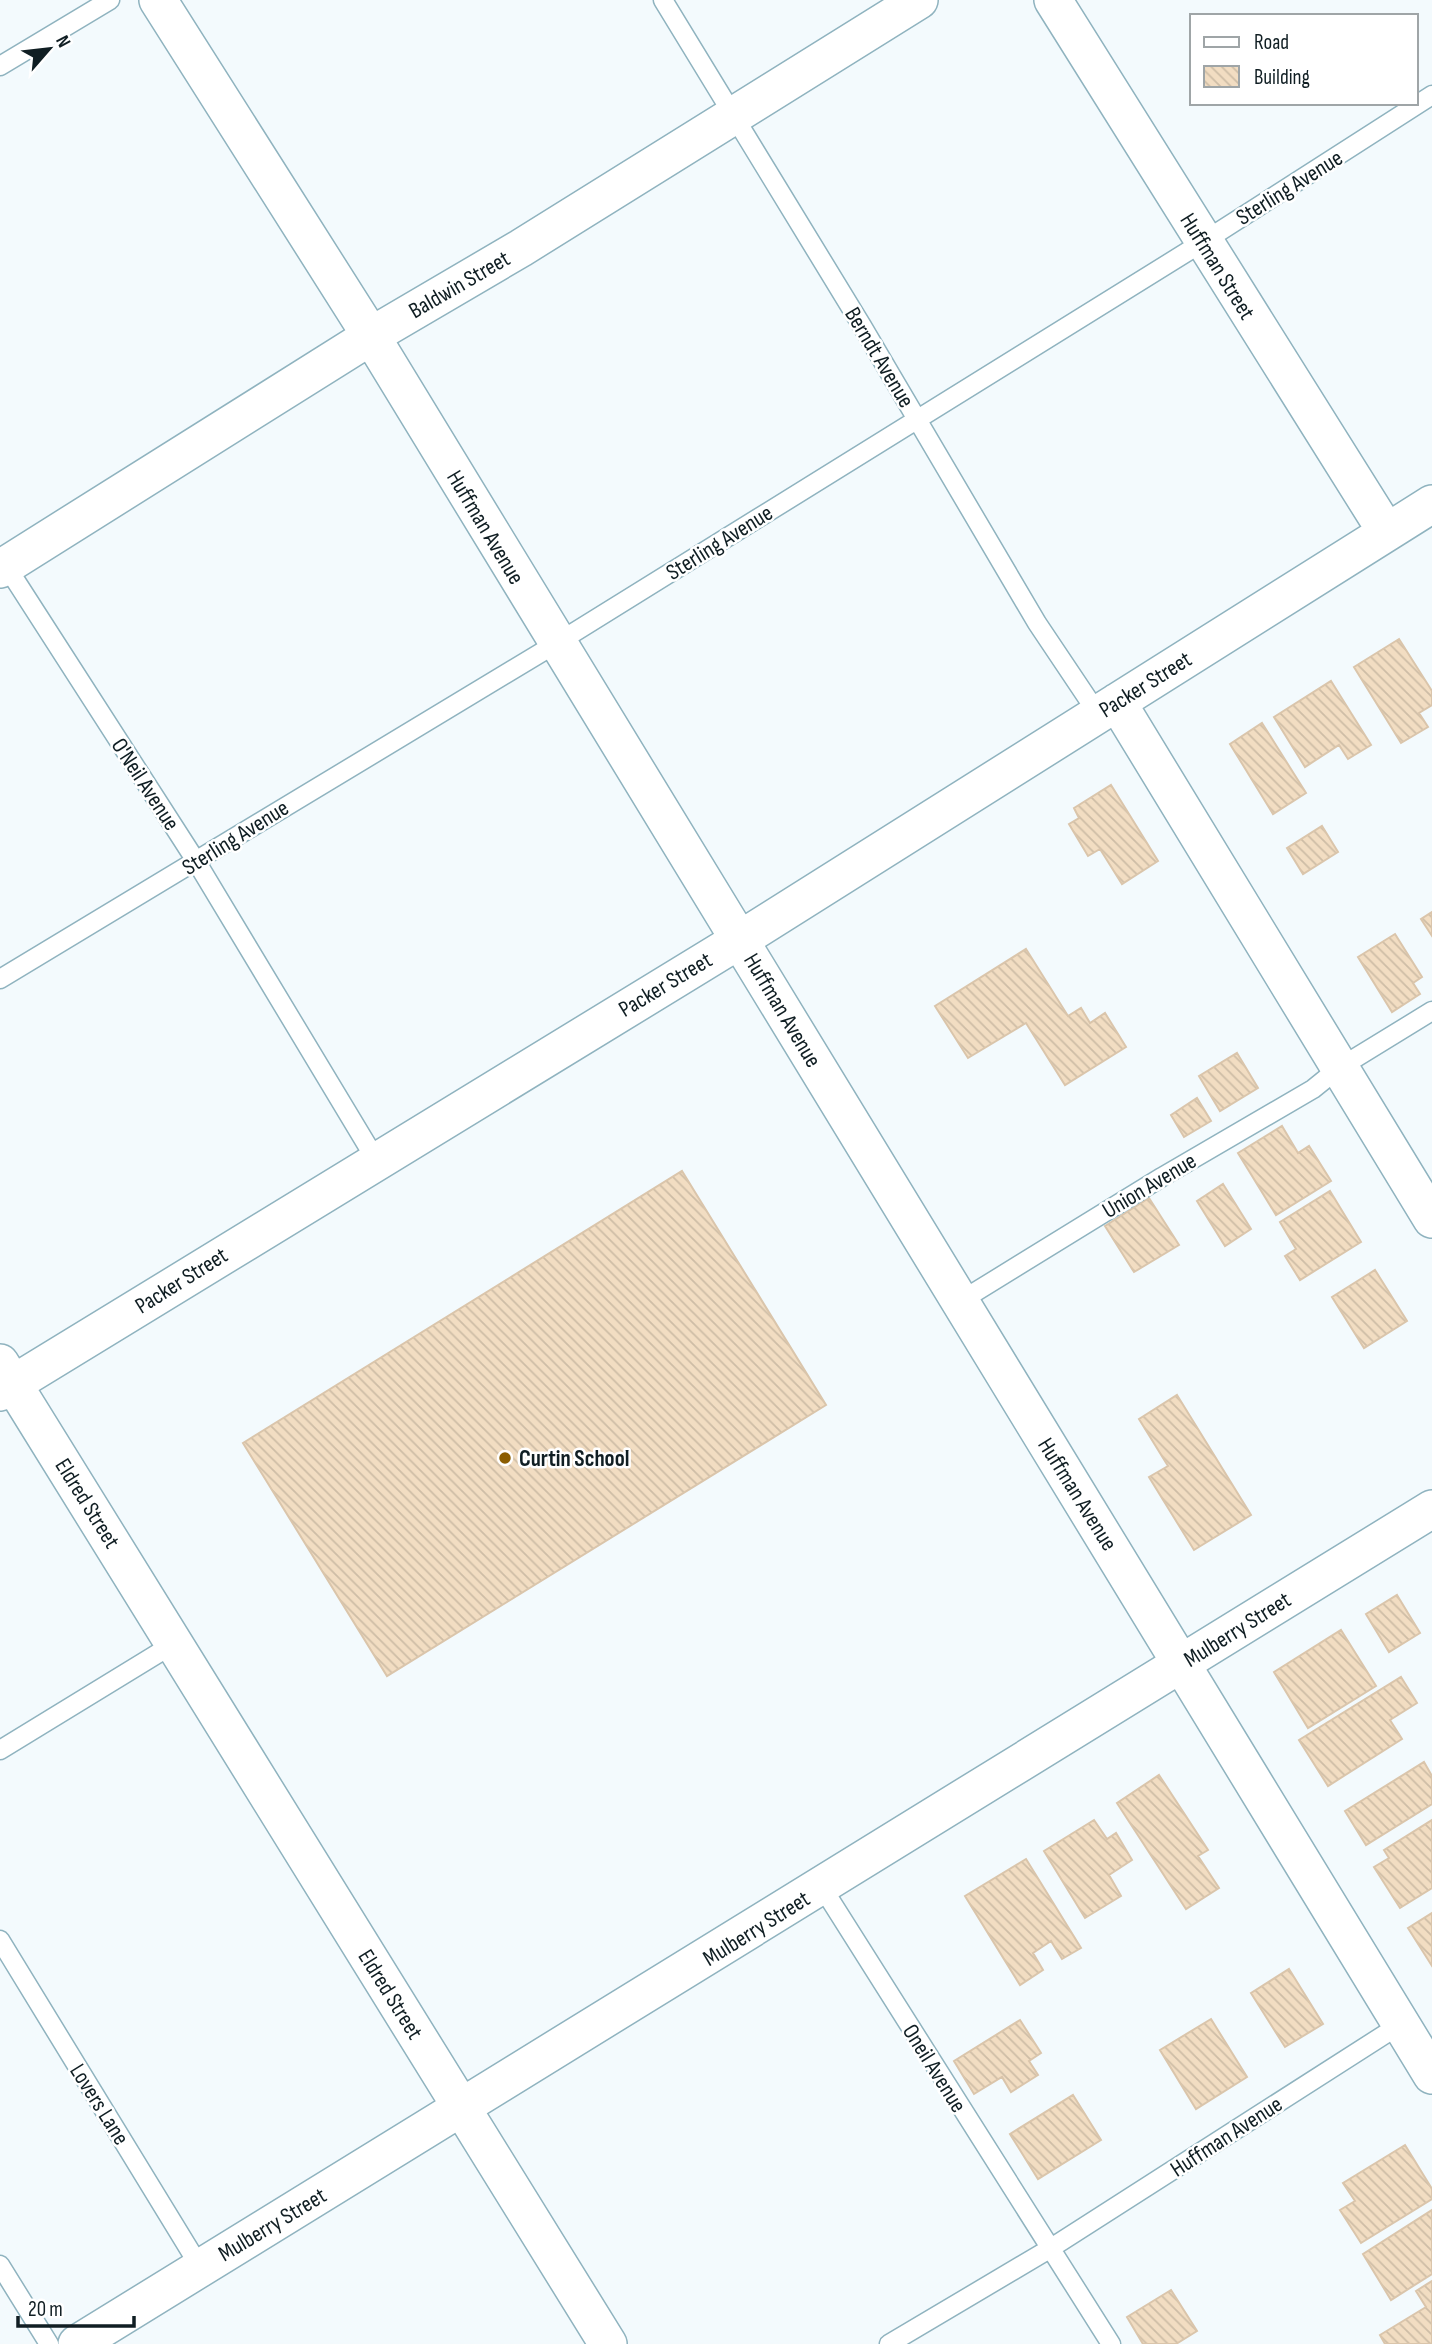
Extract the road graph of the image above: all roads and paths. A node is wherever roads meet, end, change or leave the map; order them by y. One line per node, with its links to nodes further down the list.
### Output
1 (110, 0): 6 (lane)
2 (158, 0): 10 (street, Huffman Avenue)
3 (663, 0): 8 (lane, Berndt Avenue)
4 (919, 0): 8 (street, Baldwin Street)
5 (1053, 0): 9 (street, Huffman Street)
6 (0, 66)
7 (1416, 105): 9 (lane, Sterling Avenue)
8 (732, 116): 10 (street, Baldwin Street); 11 (lane, Berndt Avenue)
9 (1203, 242): 11 (lane, Sterling Avenue); 13 (street, Huffman Street)
10 (370, 336): 14 (street, Baldwin Street); 15 (street, Huffman Avenue)
11 (917, 418): 15 (lane, Sterling Avenue); 16 (lane, Berndt Avenue)
12 (1432, 503): 13 (street, Packer Street)
13 (1386, 531): 16 (street, Packer Street)
14 (2, 563): 17 (lane, O'Neil Avenue)
15 (557, 643): 17 (lane, Sterling Avenue); 18 (street, Huffman Avenue)
16 (1107, 708): 18 (street, Packer Street); 21 (street)
17 (196, 861): 19 (lane, Sterling Avenue); 22 (lane, O'Neil Avenue)
18 (741, 939): 22 (street, Packer Street); 24 (street, Huffman Avenue)
19 (0, 979)
20 (1432, 1011): 21 (lane, Union Avenue)
21 (1339, 1068): 23 (street); 24 (lane, Union Avenue)
22 (376, 1160): 25 (street, Packer Street)
23 (1432, 1219)
24 (959, 1302): 28 (street, Huffman Avenue)
25 (4, 1379): 27 (street, Eldred Street)
26 (1432, 1509): 28 (street, Mulberry Street)
27 (175, 1643): 29 (lane); 34 (street, Eldred Street)
28 (1183, 1663): 30 (street, Mulberry Street); 32 (street, Huffman Avenue)
29 (0, 1750)
30 (822, 1887): 34 (street, Mulberry Street); 35 (lane, Oneil Avenue)
31 (0, 1940): 37 (lane, Lovers Lane)
32 (1401, 2024): 33 (street, Huffman Avenue); 35 (lane, Huffman Avenue)
33 (1432, 2075)
34 (461, 2109): 37 (street, Mulberry Street); 40 (street, Eldred Street)
35 (1051, 2248): 41 (lane); 42 (lane, Oneil Avenue)
36 (0, 2264): 39 (lane)
37 (200, 2267): 38 (street, Mulberry Street)
38 (96, 2339)
39 (49, 2344)
40 (608, 2344)
41 (889, 2344)
42 (1111, 2344)

